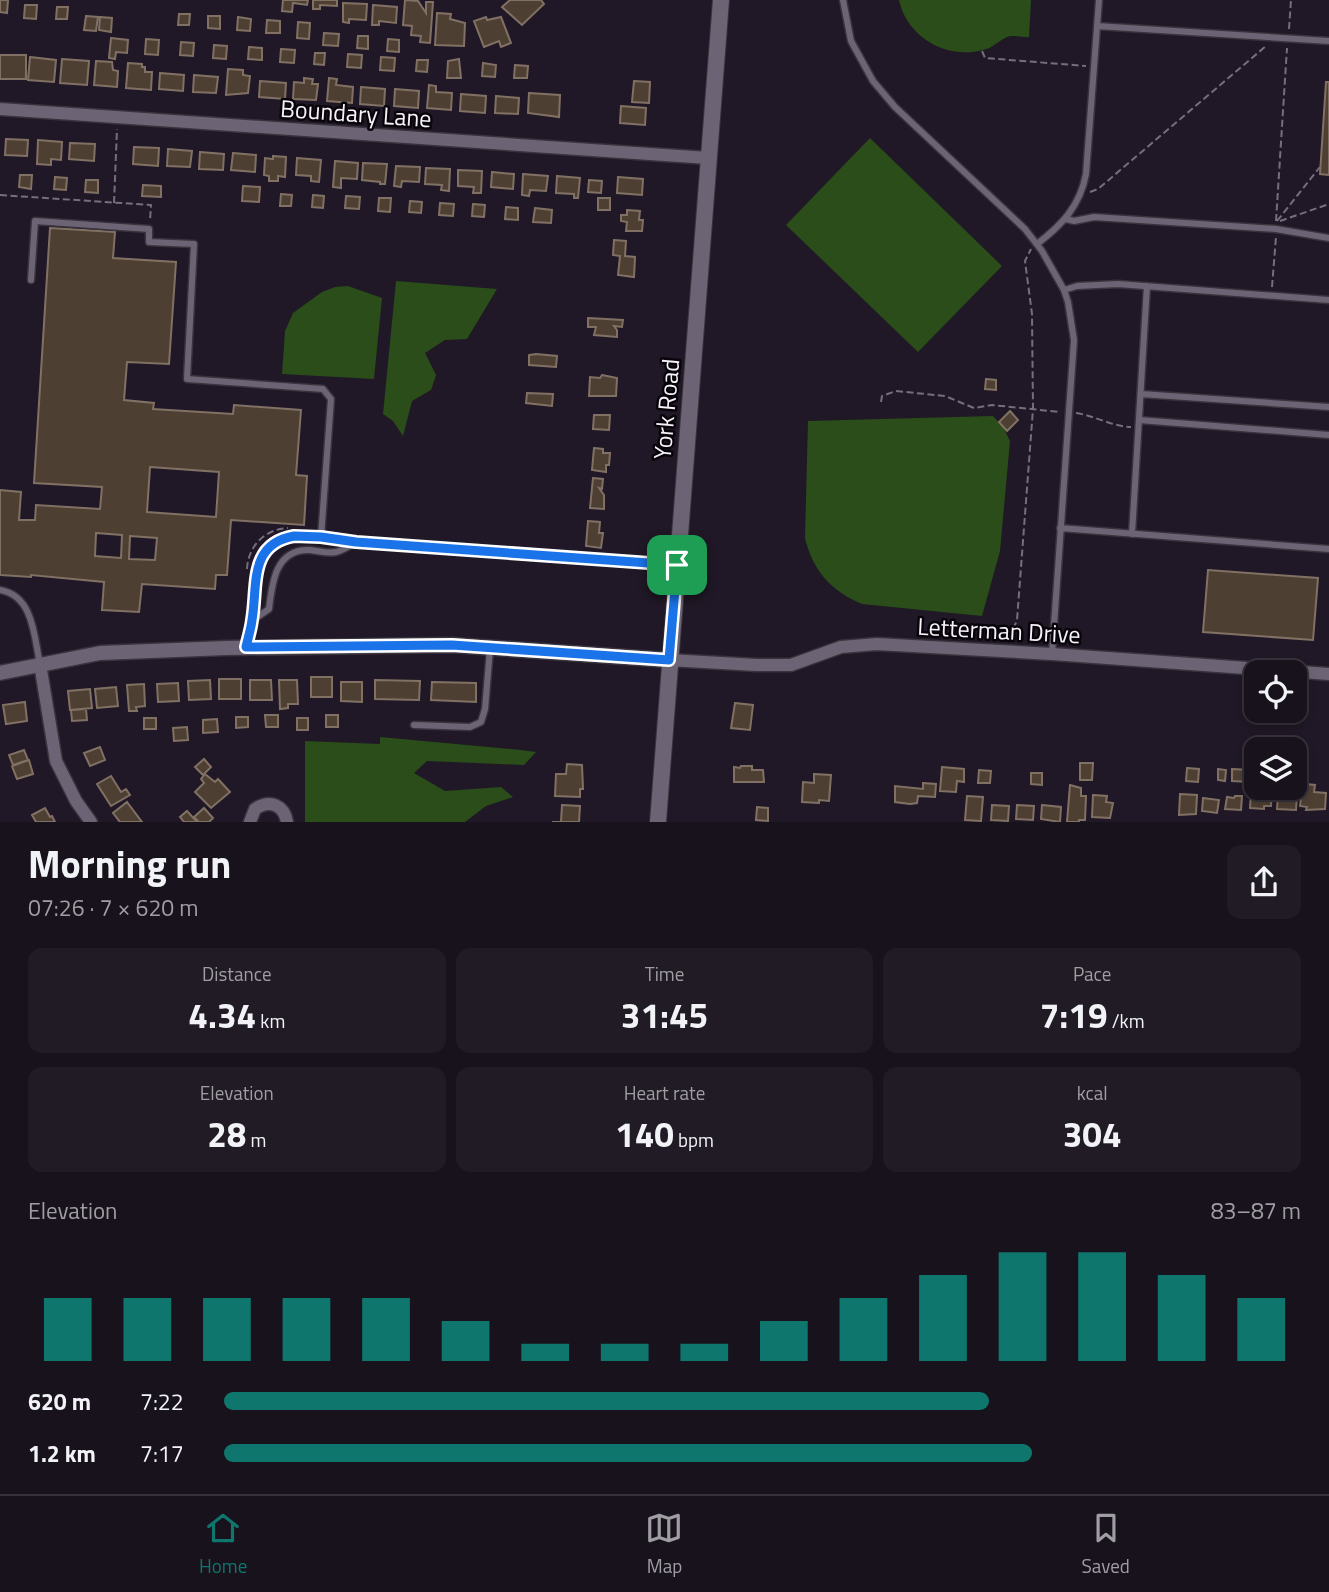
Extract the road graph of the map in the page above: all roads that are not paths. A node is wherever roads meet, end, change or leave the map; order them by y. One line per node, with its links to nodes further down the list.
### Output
1 (721, 0): 7 (main road, York Road)
2 (843, 0): 10 (lane)
3 (1099, 0): 4 (lane)
4 (1097, 26): 5 (lane); 8 (lane)
5 (1329, 41)
6 (0, 109): 7 (street, Boundary Lane)
7 (708, 158): 24 (main road, York Road)
8 (1066, 219): 9 (lane); 10 (lane)
9 (1329, 238)
10 (1037, 244): 13 (lane)
11 (31, 280): 21 (lane)
12 (1147, 286): 13 (lane); 14 (lane); 15 (lane)
13 (1063, 289): 19 (lane)
14 (1329, 300)
15 (1141, 394): 16 (lane); 17 (lane)
16 (1329, 407)
17 (1139, 420): 18 (lane); 20 (lane)
18 (1329, 435)
19 (1060, 528): 20 (lane); 29 (lane)
20 (1132, 534): 23 (lane)
21 (321, 537): 22 (lane); 26 (lane)
22 (356, 542): 24 (lane); 26 (lane)
23 (1329, 549)
24 (677, 565): 30 (main road, York Road)
25 (0, 590): 31 (lane)
26 (253, 620): 27 (lane)
27 (246, 647): 28 (street); 31 (street)
28 (490, 647): 30 (street); 34 (lane)
29 (1052, 654): 30 (street, Letterman Drive); 33 (street, Letterman Drive)
30 (669, 660): 38 (main road, York Road)
31 (40, 664): 32 (street); 35 (street)
32 (0, 673)
33 (1329, 674)
34 (414, 725)
35 (91, 822)
36 (250, 822): 37 (street)
37 (287, 822)
38 (658, 822)

